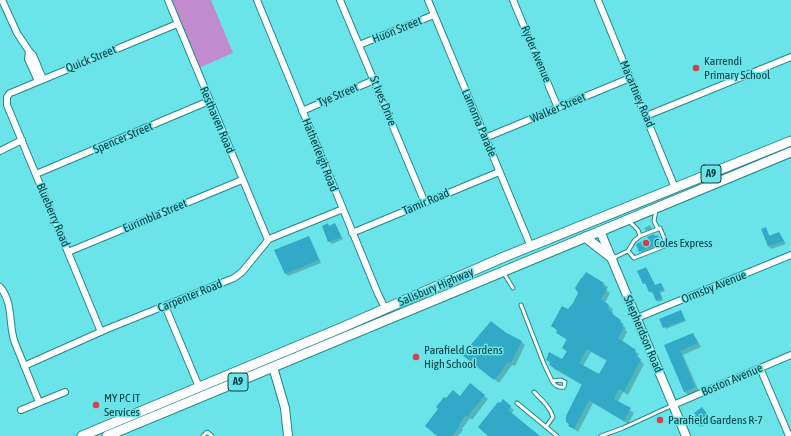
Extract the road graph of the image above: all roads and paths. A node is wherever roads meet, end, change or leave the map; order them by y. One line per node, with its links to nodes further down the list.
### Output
1 (2, 0): 13 (street)
2 (168, 0): 9 (street, Resthaven Road)
3 (257, 0): 18 (street, Hatherleigh Road)
4 (340, 0): 10 (street, St Ives Drive)
5 (428, 0): 8 (street, Lamorna Parade)
6 (513, 0): 17 (street, Ryder Avenue)
7 (598, 0): 12 (street, Macartney Road)
8 (434, 14): 10 (street, Huon Street); 20 (street, Lamorna Parade)
9 (178, 24): 13 (street, Quick Street); 16 (street, Resthaven Road)
10 (359, 45): 14 (street, St Ives Drive)
11 (791, 58): 19 (street)
12 (630, 78): 17 (street, Walker Street); 19 (street, Macartney Road)
13 (40, 80): 15 (street, Quick Street)
14 (374, 80): 18 (street, Tye Street); 31 (street, St Ives Drive)
15 (7, 97): 21 (street, Blueberry Road)
16 (210, 101): 27 (street, Spencer Street); 28 (street, Resthaven Road)
17 (558, 108): 20 (street, Walker Street)
18 (302, 111): 33 (street, Hatherleigh Road)
19 (646, 116): 29 (street, Macartney Road)
20 (485, 138): 26 (street, Lamorna Parade)
21 (22, 140): 23 (street); 24 (street); 27 (street, Blueberry Road)
22 (791, 141): 29 (main road, Salisbury Highway / A9)
23 (0, 146)
24 (0, 151)
25 (791, 152): 30 (main road, Salisbury Highway / A9)
26 (499, 172): 31 (street, Tamir Road); 42 (street, Lamorna Parade)
27 (36, 174): 44 (street, Blueberry Road)
28 (242, 180): 41 (street, Resthaven Road); 44 (street, Eurimbla Street)
29 (675, 188): 30 (main road); 35 (main road, Salisbury Highway / A9)
30 (680, 198): 32 (main road, Salisbury Highway / A9)
31 (425, 203): 37 (street, Tamir Road)
32 (656, 208): 34 (main road, Salisbury Highway / A9); 36 (lane)
33 (342, 209): 37 (street, Hatherleigh Road); 41 (street, Carpenter Road)
34 (632, 219): 38 (main road, Salisbury Highway / A9); 39 (lane)
35 (596, 220): 38 (main road); 42 (main road, Salisbury Highway / A9)
36 (658, 229): 39 (lane); 43 (lane)
37 (352, 233): 52 (street, Hatherleigh Road)
38 (602, 233): 40 (main road, Salisbury Highway / A9); 46 (street, Shepherdson Road)
39 (640, 236): 43 (lane)
40 (585, 237): 46 (main road); 47 (main road, Salisbury Highway / A9)
41 (268, 240): 51 (street, Carpenter Road)
42 (531, 247): 52 (main road, Salisbury Highway / A9)
43 (628, 250): 46 (lane)
44 (68, 252): 55 (street, Blueberry Road)
45 (791, 255): 53 (street, Ormsby Avenue)
46 (612, 258): 53 (street, Shepherdson Road)
47 (503, 272): 49 (lane); 54 (main road, Salisbury Highway / A9)
48 (0, 287): 58 (street)
49 (513, 288)
50 (521, 305): 61 (lane)
51 (165, 306): 55 (street, Carpenter Road); 62 (street)
52 (385, 308): 54 (main road); 57 (main road, Salisbury Highway / A9)
53 (637, 318): 68 (street, Shepherdson Road)
54 (390, 319): 59 (main road, Salisbury Highway / A9)
55 (102, 332): 58 (street, Carpenter Road)
56 (791, 355): 60 (street, Boston Avenue)
57 (269, 358): 59 (main road); 62 (main road, Salisbury Highway / A9)
58 (24, 366): 66 (street)
59 (273, 367): 65 (main road, Salisbury Highway / A9); 75 (street)
60 (760, 368): 68 (street, Boston Avenue); 79 (street)
61 (552, 380)
62 (199, 387): 65 (main road); 71 (main road, Salisbury Highway / A9)
63 (65, 392): 66 (street)
64 (534, 392): 70 (lane)
65 (203, 396): 72 (main road, Salisbury Highway / A9)
66 (39, 402): 69 (street)
67 (517, 403): 70 (lane)
68 (673, 405): 77 (lane); 78 (street, Shepherdson Road)
69 (21, 410)
70 (546, 427): 76 (lane)
71 (82, 436)
72 (107, 436)
73 (203, 436): 74 (lane)
74 (212, 436)
75 (288, 436)
76 (557, 436)
77 (601, 436)
78 (686, 436)
79 (789, 436)

